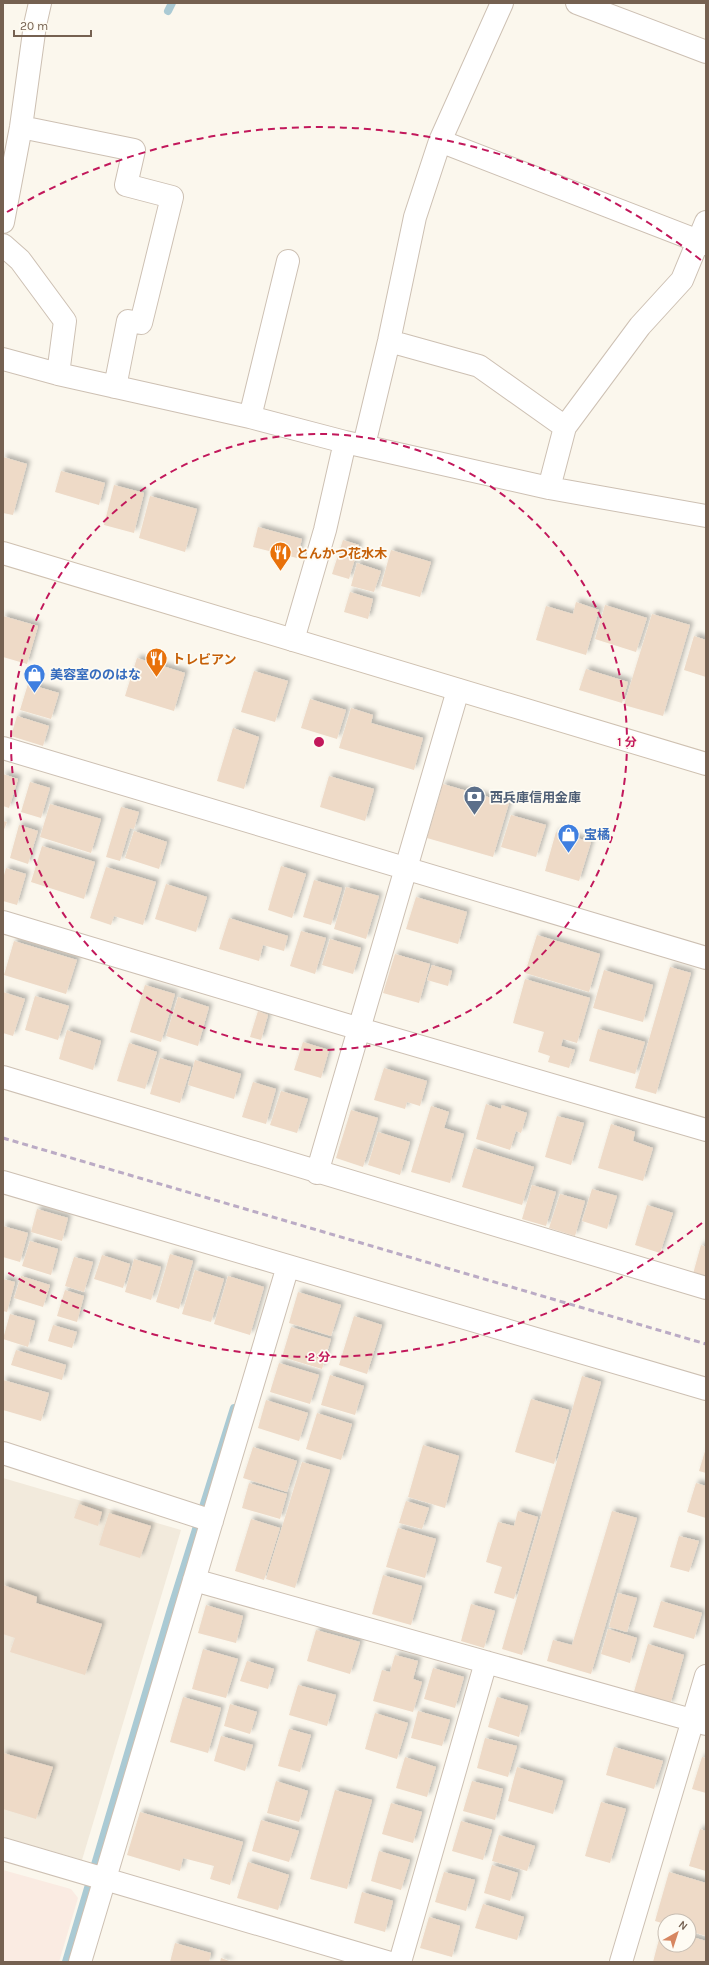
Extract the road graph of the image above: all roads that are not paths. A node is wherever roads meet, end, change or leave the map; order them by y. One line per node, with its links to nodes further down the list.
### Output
1 (40, 3): 5 (street)
2 (502, 3): 6 (street)
3 (590, 5): 4 (street)
4 (706, 52)
5 (21, 127): 7 (street); 14 (street)
6 (440, 141): 8 (street); 11 (street)
7 (3, 222)
8 (704, 236): 16 (street)
9 (3, 245): 13 (street)
10 (288, 261): 15 (street)
11 (389, 341): 16 (street); 17 (street)
12 (3, 359): 13 (street)
13 (58, 374): 14 (street)
14 (115, 387): 15 (street)
15 (250, 416): 17 (street)
16 (566, 427): 18 (street)
17 (355, 443): 18 (street); 21 (street)
18 (550, 488): 19 (street)
19 (706, 516)
20 (3, 553): 21 (street)
21 (293, 640): 22 (street)
22 (458, 690): 24 (street); 25 (street)
23 (3, 748): 25 (street)
24 (706, 764)
25 (405, 870): 27 (street); 28 (street)
26 (3, 922): 28 (street)
27 (706, 958)
28 (360, 1029): 30 (street); 31 (street)
29 (3, 1077): 31 (street)
30 (706, 1130)
31 (317, 1173): 34 (street)
32 (3, 1182): 33 (street)
33 (288, 1266): 35 (street); 37 (street)
34 (706, 1288)
35 (706, 1389)
36 (3, 1453): 37 (street)
37 (212, 1521): 38 (street)
38 (194, 1580): 39 (street); 43 (street)
39 (486, 1662): 41 (street); 46 (street)
40 (706, 1676): 41 (street)
41 (699, 1722): 47 (street)
42 (3, 1849): 43 (street)
43 (105, 1879): 44 (street); 45 (street)
44 (80, 1962)
45 (387, 1962)
46 (400, 1962)
47 (621, 1962)

